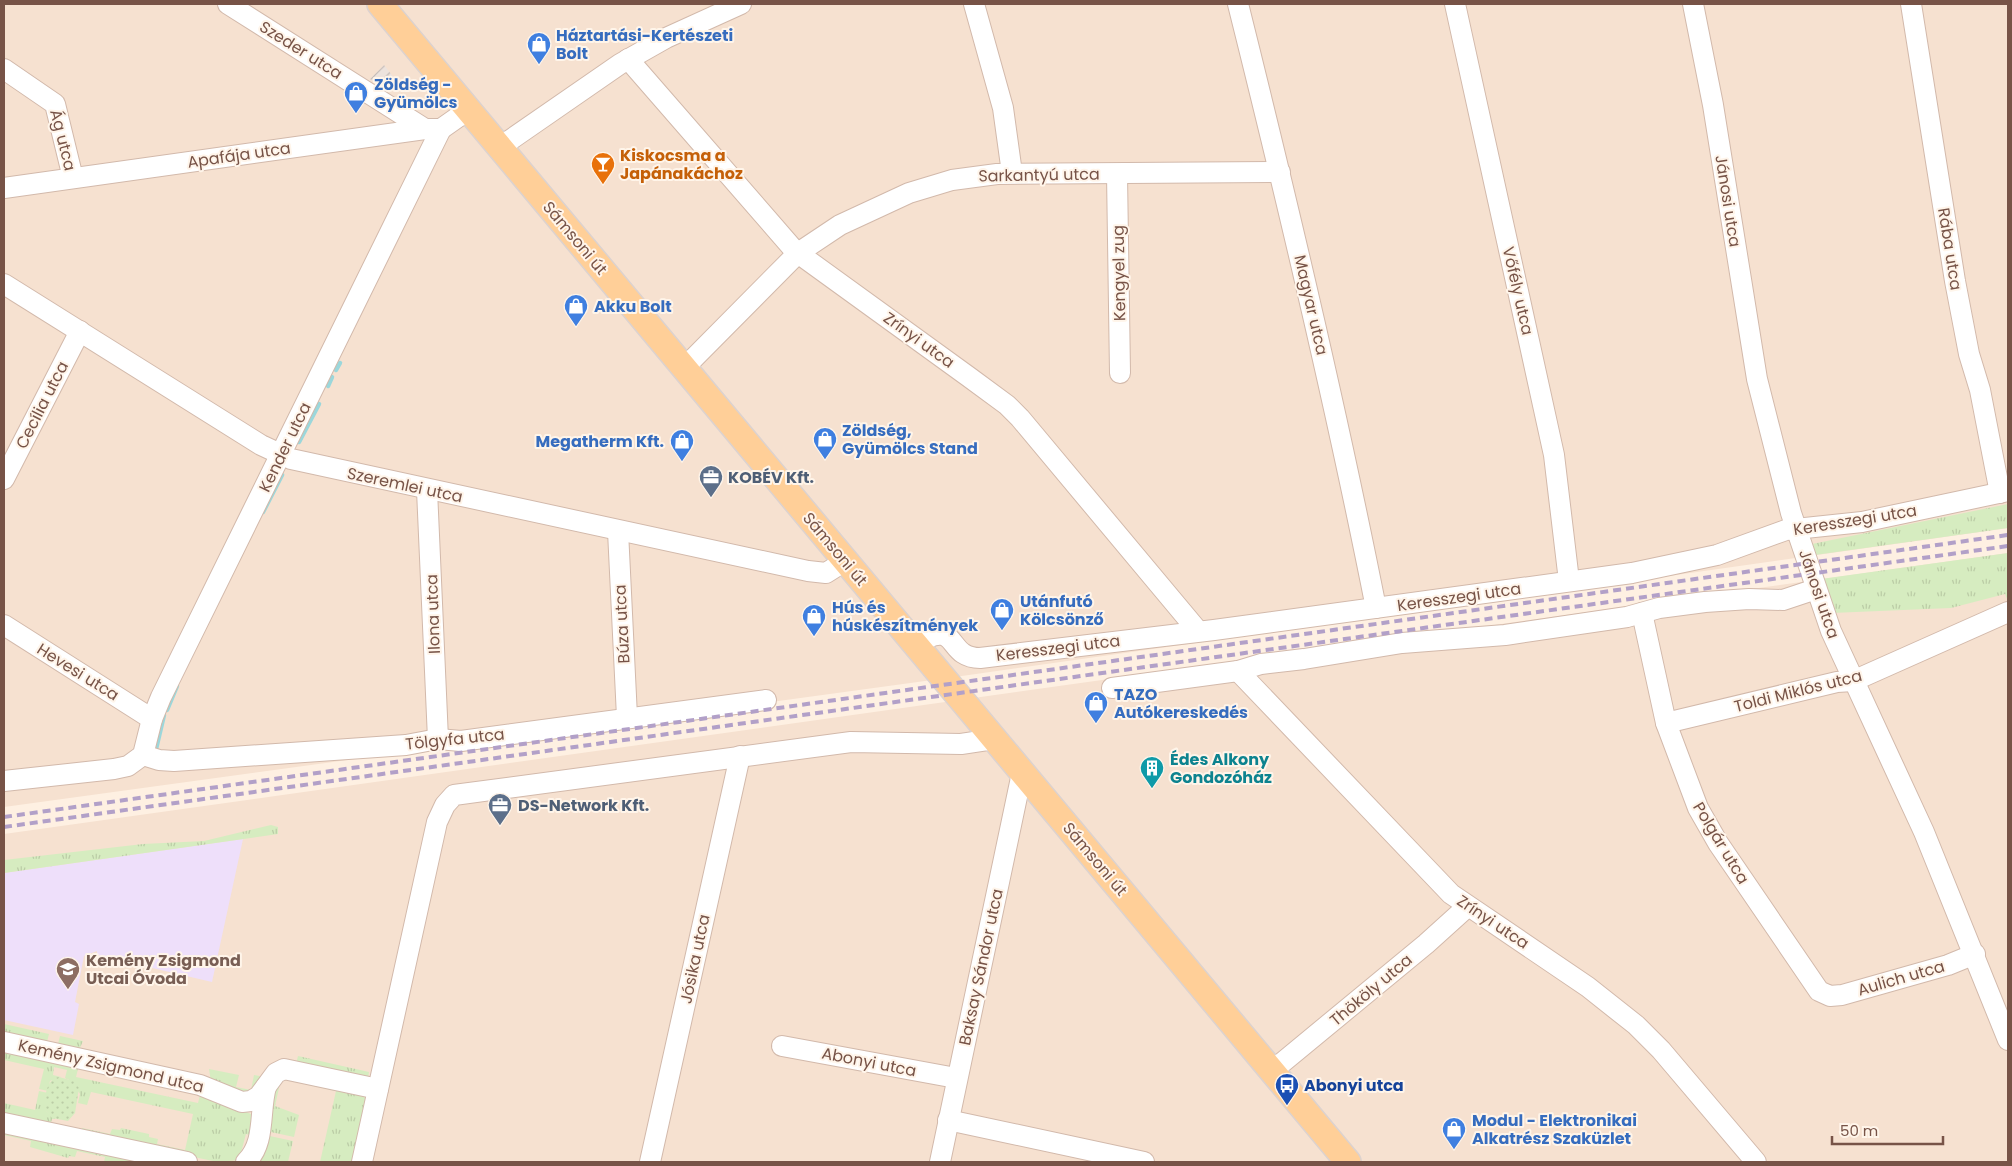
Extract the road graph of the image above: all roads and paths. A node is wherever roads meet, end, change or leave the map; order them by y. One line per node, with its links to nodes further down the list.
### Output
1 (228, 4): 12 (street, Szeder utca)
2 (380, 4): 11 (main road, Sámsoni út)
3 (741, 4): 9 (street)
4 (974, 4): 15 (street)
5 (1238, 4): 14 (street, Magyar utca)
6 (1455, 4): 31 (street, Vőfély utca)
7 (1693, 4): 28 (street, Jánosi utca)
8 (1911, 4): 27 (street, Rába utca)
9 (628, 59): 13 (street); 19 (street, Zrínyi utca)
10 (4, 69): 17 (street, Ág utca)
11 (468, 110): 12 (street, Apafája utca); 13 (main road, Sámsoni út)
12 (433, 129): 17 (street, Apafája utca); 24 (street, Kender utca)
13 (500, 147): 22 (main road, Sámsoni út)
14 (1280, 172): 16 (street, Sarkantyú utca); 33 (street, Magyar utca)
15 (1012, 173): 16 (street, Sarkantyú utca); 19 (street, Sarkantyú utca)
16 (1117, 174): 23 (street, Kengyel zug)
17 (73, 178): 18 (street, Apafája utca)
18 (4, 188)
19 (798, 254): 22 (street, Sarkantyú utca); 37 (street, Zrínyi utca)
20 (4, 284): 21 (street, Szeremlei utca)
21 (80, 331): 24 (street, Szeremlei utca); 25 (street, Cecília utca)
22 (684, 368): 30 (main road, Sámsoni út)
23 (1120, 373)
24 (282, 455): 26 (street, Szeremlei utca); 44 (street, Kender utca)
25 (4, 479)
26 (427, 490): 29 (street, Szeremlei utca); 46 (street, Ilona utca)
27 (2004, 492): 28 (street, Keresszegi utca)
28 (1796, 529): 31 (street, Keresszegi utca); 32 (street, Jánosi utca)
29 (618, 531): 30 (street, Szeremlei utca); 43 (street, Búza utca)
30 (845, 560): 38 (main road, Sámsoni út)
31 (1569, 581): 33 (street, Keresszegi utca)
32 (1816, 589): 35 (street); 40 (street, Jánosi utca)
33 (1376, 608): 37 (street, Keresszegi utca)
34 (2008, 612): 40 (street, Toldi Miklós utca)
35 (1642, 613): 39 (street); 45 (street, Polgár utca)
36 (4, 625): 44 (street, Hevesi utca)
37 (1198, 631): 38 (street, Keresszegi utca)
38 (915, 645): 47 (main road, Sámsoni út)
39 (1238, 671): 41 (street); 52 (street, Zrínyi utca)
40 (1853, 681): 45 (street, Toldi Miklós utca); 53 (street, Jánosi utca)
41 (1112, 688)
42 (766, 700): 43 (street, Tölgyfa utca)
43 (626, 717): 46 (street, Tölgyfa utca)
44 (152, 719): 49 (street, Kender utca)
45 (1666, 723): 54 (street, Polgár utca)
46 (438, 739): 49 (street, Tölgyfa utca)
47 (994, 739): 48 (street); 50 (main road, Sámsoni út)
48 (740, 756): 61 (street); 67 (street, Jósika utca)
49 (138, 759): 51 (street, Tölgyfa utca)
50 (1022, 773): 58 (main road, Sámsoni út); 59 (street, Baksay Sándor utca)
51 (4, 781)
52 (1467, 907): 58 (street, Thököly utca); 71 (street, Zrínyi utca)
53 (1975, 954): 54 (street, Aulich utca); 55 (street, Jánosi utca)
54 (1826, 995)
55 (2008, 1040)
56 (4, 1042): 60 (street, Kemény Zsigmond utca)
57 (782, 1046): 59 (street, Abonyi utca)
58 (1272, 1071): 70 (main road, Sámsoni út)
59 (956, 1078): 62 (street, Baksay Sándor utca)
60 (266, 1086): 61 (street, Kemény Zsigmond utca); 65 (street)
61 (378, 1090): 66 (street)
62 (948, 1120): 68 (street, Baksay Sándor utca); 69 (street)
63 (4, 1123): 64 (street)
64 (187, 1162)
65 (246, 1162)
66 (362, 1162)
67 (650, 1162)
68 (940, 1162)
69 (1144, 1162)
70 (1348, 1162)
71 (1756, 1162)

